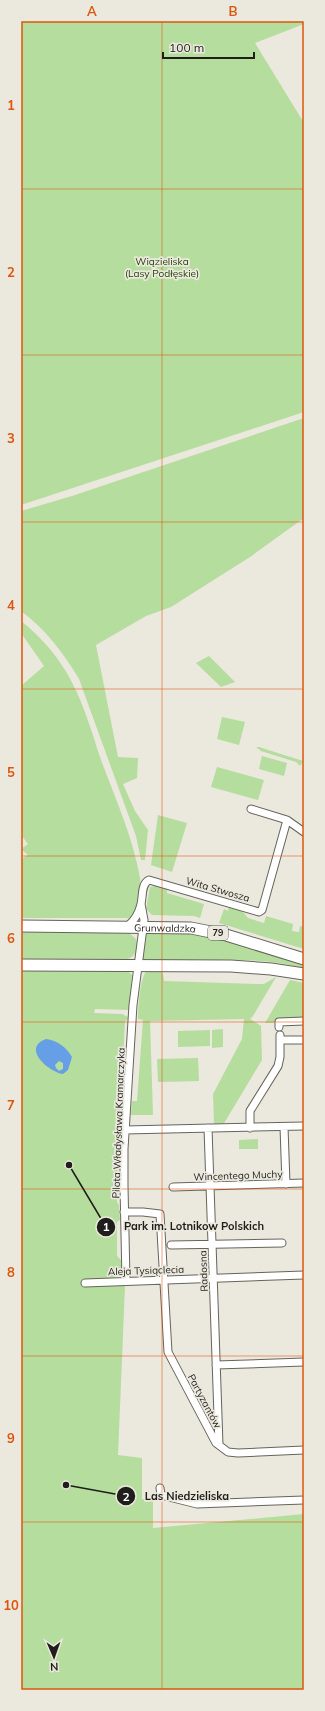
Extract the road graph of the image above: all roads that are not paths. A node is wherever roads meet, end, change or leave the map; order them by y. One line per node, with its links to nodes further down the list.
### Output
1 (251, 809): 2 (street)
2 (288, 820): 3 (street); 4 (street, Wita Stwosza)
3 (304, 832)
4 (141, 904): 6 (street); 7 (street, Pilota Władysława Kramarczyka)
5 (21, 926): 6 (main road, Grunwaldzka / 79)
6 (126, 926): 7 (main road, Grunwaldzka / 79); 8 (street)
7 (143, 926): 8 (street, Pilota Władysława Kramarczyka); 10 (main road, Grunwaldzka / 79)
8 (141, 940): 9 (street, Pilota Władysława Kramarczyka)
9 (138, 954): 12 (street); 13 (street, Pilota Władysława Kramarczyka)
10 (304, 959)
11 (21, 965): 12 (main road)
12 (123, 967): 13 (main road)
13 (137, 967): 14 (main road); 22 (street, Pilota Władysława Kramarczyka)
14 (304, 974)
15 (304, 1021): 16 (street)
16 (280, 1027)
17 (304, 1040): 21 (street)
18 (304, 1126): 19 (street)
19 (284, 1127): 21 (street); 24 (street)
20 (208, 1128): 21 (street); 22 (street); 25 (street, Radosna)
21 (250, 1128)
22 (125, 1130): 27 (street, Pilota Władysława Kramarczyka)
23 (304, 1183): 24 (street, Wincentego Muchy)
24 (286, 1184): 25 (street, Wincentego Muchy)
25 (210, 1186): 26 (street, Wincentego Muchy); 29 (street, Radosna)
26 (173, 1187)
27 (124, 1212): 33 (street, Partyzantów); 34 (street, Pilota Władysława Kramarczyka)
28 (282, 1243): 29 (street)
29 (212, 1244): 30 (street); 32 (street, Radosna)
30 (171, 1246)
31 (304, 1275): 32 (street, Aleja Tysiąclecia)
32 (214, 1278): 33 (street, Aleja Tysiąclecia); 37 (street, Radosna)
33 (164, 1279): 34 (street, Aleja Tysiąclecia); 38 (street, Partyzantów)
34 (126, 1281): 35 (street, Aleja Tysiąclecia)
35 (85, 1283)
36 (304, 1362): 37 (street)
37 (216, 1366): 38 (street, Radosna)
38 (219, 1445): 39 (street)
39 (304, 1450)
40 (160, 1488): 41 (street)
41 (304, 1500)

